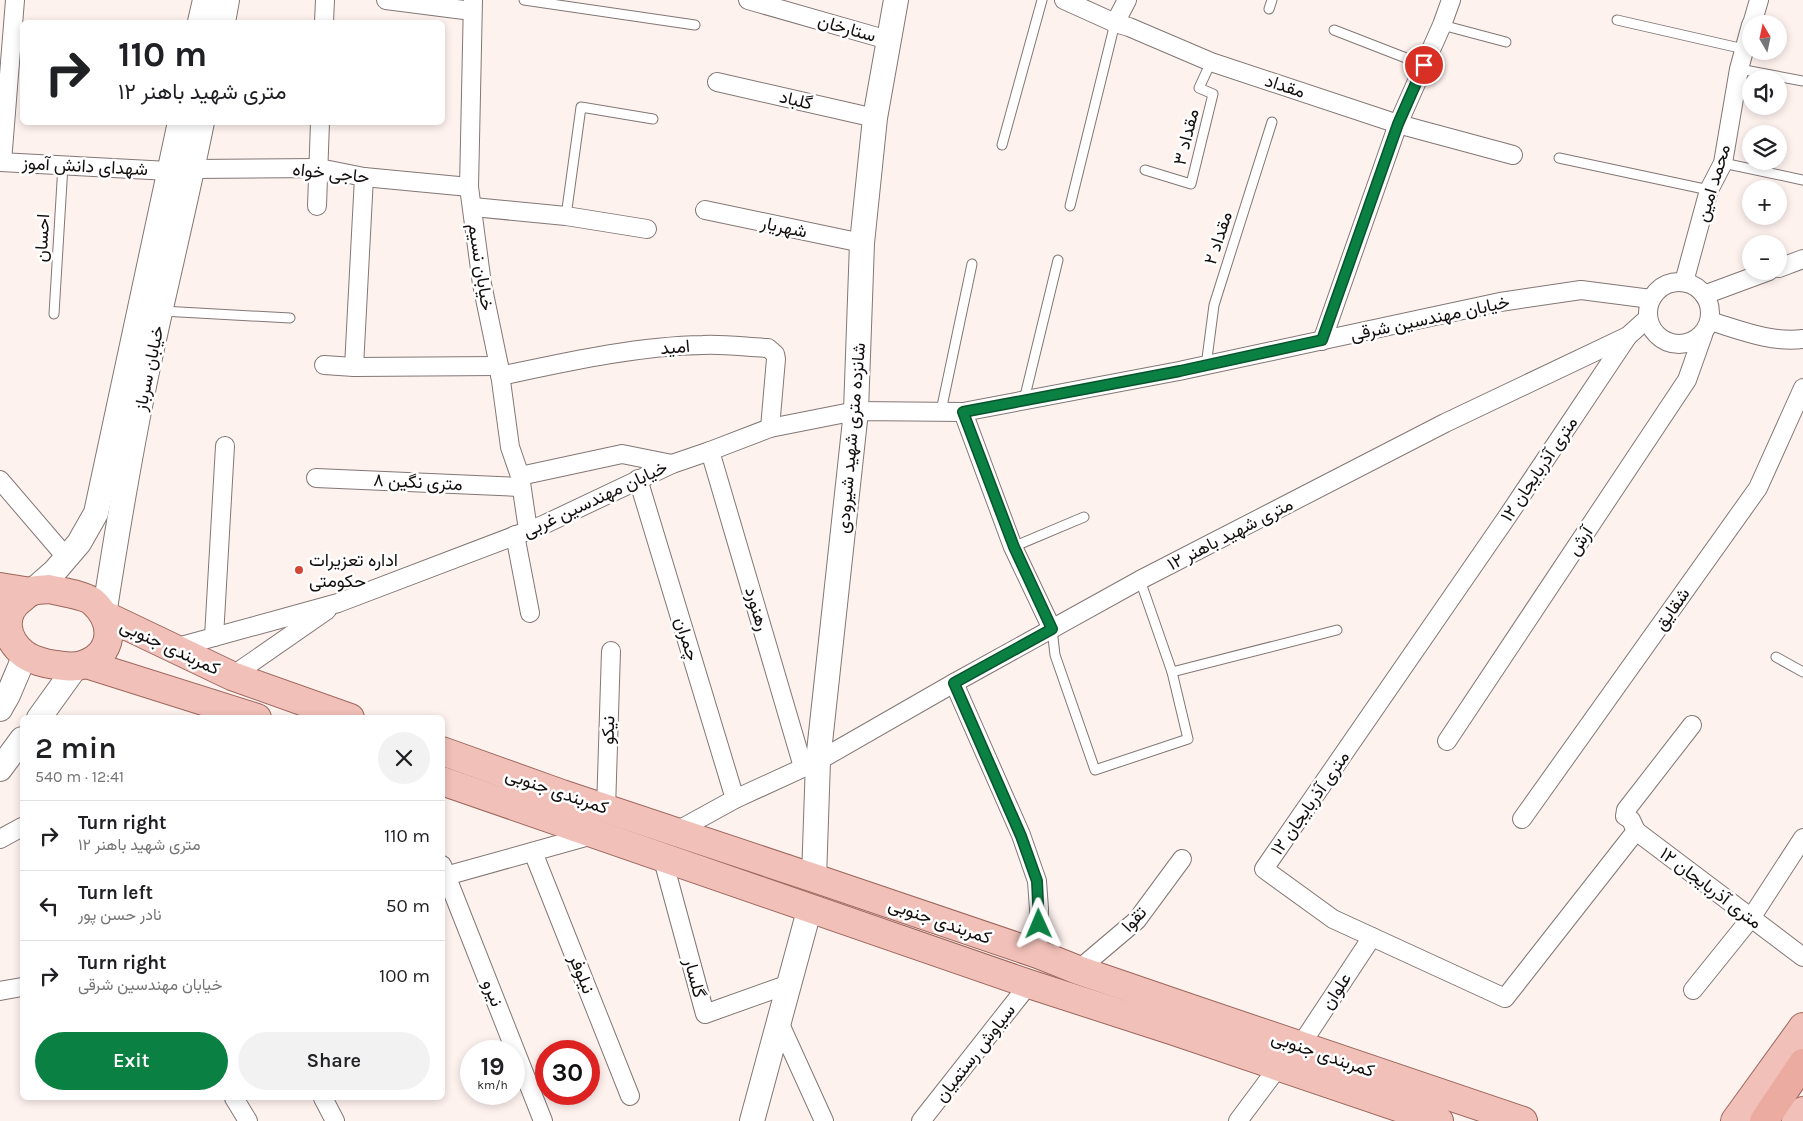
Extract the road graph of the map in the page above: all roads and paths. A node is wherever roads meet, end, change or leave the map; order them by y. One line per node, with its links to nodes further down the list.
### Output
1 (14, 0): 45 (street)
2 (205, 0): 18 (main road)
3 (227, 0): 19 (main road)
4 (324, 0): 20 (street)
5 (386, 0): 15 (street)
6 (524, 0): 23 (lane)
7 (748, 0): 26 (street, ستارخان)
8 (896, 0): 26 (main road, شانزده متری شهید شیرودی)
9 (1042, 0): 42 (lane)
10 (1064, 0): 22 (street, مقداد)
11 (1127, 0): 22 (street)
12 (1272, 0): 16 (lane)
13 (1451, 0): 24 (street)
14 (1759, 0): 17 (street, محمد امین)
15 (473, 6): 54 (street, خیابان نسیم)
16 (1269, 10)
17 (1754, 15)
18 (200, 20)
19 (223, 20)
20 (324, 20)
21 (1617, 20): 28 (lane)
22 (1115, 23): 30 (street, مقداد); 58 (lane)
23 (695, 25)
24 (1442, 25): 27 (lane); 31 (street)
25 (1334, 30): 31 (lane)
26 (888, 40): 35 (main road, شانزده متری شهید شیرودی)
27 (1506, 42)
28 (1742, 49)
29 (1742, 57): 32 (street, محمد امین)
30 (1211, 62): 38 (street, مقداد); 50 (lane, مقداد ۳)
31 (1424, 65): 38 (street)
32 (1739, 69): 33 (lane); 46 (street, محمد امین)
33 (1803, 81)
34 (718, 82): 35 (street, گلباد)
35 (875, 118): 62 (main road, شانزده متری شهید شیرودی)
36 (654, 119): 60 (lane)
37 (1272, 122): 80 (lane, مقداد ۲)
38 (1398, 124): 43 (street, مقداد); 78 (street)
39 (179, 125): 51 (main road, خیابان سرباز)
40 (201, 125): 49 (main road, خیابان سرباز)
41 (320, 125): 48 (street)
42 (1002, 145)
43 (1513, 155)
44 (1559, 158): 55 (lane)
45 (1, 162): 47 (street, شهدای دانش آموز)
46 (1723, 162): 53 (lane); 55 (street, محمد امین)
47 (63, 165): 51 (street, شهدای دانش آموز); 72 (lane, احسان)
48 (319, 168): 49 (street, حاجی خواه); 52 (street, حاجی خواه); 56 (street)
49 (193, 169): 71 (main road, خیابان سرباز)
50 (1145, 170)
51 (169, 171): 82 (main road, خیابان سرباز)
52 (364, 177): 54 (street, حاجی خواه); 81 (street)
53 (1803, 180)
54 (470, 187): 57 (street, خیابان نسیم)
55 (1710, 190): 68 (street, محمد امین)
56 (317, 206)
57 (473, 206): 60 (street); 83 (street, خیابان نسیم)
58 (1070, 206)
59 (705, 210): 62 (street, شهریار)
60 (566, 216): 61 (street)
61 (647, 229)
62 (862, 243): 86 (main road, شانزده متری شهید شیرودی)
63 (1803, 259): 66 (street)
64 (1058, 260): 85 (lane)
65 (972, 264): 87 (lane)
66 (1787, 265)
67 (1745, 280): 69 (street)
68 (1684, 282): 69 (street); 70 (street)
69 (1704, 295): 75 (street)
70 (1651, 299): 74 (street); 78 (street, خیابان مهندسین شرقی)
71 (162, 311): 73 (lane); 82 (main road, خیابان سرباز)
72 (54, 314)
73 (290, 318)
74 (1648, 318): 75 (street); 76 (street, ۱۲ متری شهید باهنر)
75 (1706, 328): 77 (street); 126 (street, آرش)
76 (1628, 336): 101 (street, ۱۲ متری شهید باهنر); 147 (street, ۱۲ متری آذربایجان)
77 (1803, 339)
78 (1322, 340): 80 (street, خیابان مهندسین شرقی)
79 (324, 365): 81 (street)
80 (1206, 366): 85 (street, خیابان مهندسین شرقی)
81 (354, 367): 83 (street)
82 (138, 369): 100 (main road, خیابان سرباز); 106 (main road, خیابان سرباز)
83 (499, 371): 89 (street, امید); 96 (street, خیابان نسیم)
84 (1803, 388): 133 (street, شقایق)
85 (1024, 400): 88 (street, خیابان مهندسین شرقی)
86 (856, 411): 87 (street, خیابان مهندسین شرقی); 89 (street, خیابان مهندسین غربی); 129 (main road, شانزده متری شهید شیرودی)
87 (941, 412): 88 (street, خیابان مهندسین شرقی)
88 (963, 412): 99 (street)
89 (770, 428): 91 (street, خیابان مهندسین غربی)
90 (225, 446): 109 (street)
91 (710, 451): 92 (street, خیابان مهندسین غربی); 129 (street, رهنورد)
92 (672, 464): 94 (street, خیابان مهندسین غربی); 96 (street, ۸ متری نگین)
93 (316, 478): 96 (street, ۸ متری نگین)
94 (638, 479): 98 (street, خیابان مهندسین غربی); 132 (street, چمران)
95 (0, 480): 100 (street)
96 (520, 482): 98 (street, خیابان نسیم)
97 (1084, 517): 99 (lane)
98 (522, 533): 104 (street, خیابان مهندسین غربی); 105 (street, خیابان نسیم)
99 (1014, 547): 107 (street)
100 (66, 557): 103 (main road, خیابان سرباز)
101 (1140, 580): 107 (street, ۱۲ متری شهید باهنر); 115 (lane)
102 (0, 587): 103 (main road)
103 (30, 592): 106 (main road); 110 (main road)
104 (338, 603): 109 (street); 117 (street)
105 (530, 613)
106 (104, 616): 111 (main road, کمربندی جنوبی); 114 (main road)
107 (1052, 629): 115 (lane); 118 (street, ۱۲ متری شهید باهنر)
108 (1338, 630): 115 (lane)
109 (214, 637): 111 (street)
110 (12, 644): 114 (main road); 120 (main road)
111 (174, 648): 117 (main road, کمربندی جنوبی)
112 (611, 651): 134 (street, نیکو)
113 (1776, 656): 116 (lane)
114 (81, 666): 121 (main road); 122 (main road, کمربندی جنوبی)
115 (1172, 672)
116 (1803, 672)
117 (232, 676): 119 (main road, کمربندی جنوبی)
118 (954, 683): 129 (street, ۱۲ متری شهید باهنر); 148 (street)
119 (271, 689): 123 (main road); 124 (main road, کمربندی جنوبی)
120 (0, 709)
121 (40, 715)
122 (240, 715)
123 (244, 715)
124 (342, 715)
125 (1692, 725): 136 (street)
126 (1446, 741)
127 (20, 742): 130 (main road)
128 (445, 752): 134 (main road, کمربندی جنوبی)
129 (811, 764): 132 (street, ۱۲ متری شهید باهنر); 144 (main road, شانزده متری شهید شیرودی)
130 (0, 769)
131 (445, 782): 134 (main road, کمربندی جنوبی)
132 (735, 799): 139 (street, ۱۲ متری شهید باهنر)
133 (1522, 819)
134 (602, 821): 139 (main road, کمربندی جنوبی); 140 (street)
135 (20, 828): 138 (street)
136 (1636, 831): 146 (street, ۱۲ متری آذربایجان); 147 (street, ۱۲ متری آذربایجان)
137 (1803, 838): 146 (street)
138 (0, 839)
139 (668, 844): 144 (main road, کمربندی جنوبی); 145 (main road, کمربندی جنوبی); 151 (street, گلسار)
140 (533, 852): 142 (street); 161 (street, نیلوفر)
141 (1182, 859): 150 (street, تقوا)
142 (445, 873)
143 (445, 876): 168 (street, نیرو)
144 (814, 878): 145 (main road); 148 (main road, کمربندی جنوبی)
145 (810, 908): 151 (main road); 152 (main road, کمربندی جنوبی)
146 (1751, 918): 149 (street, ۱۲ متری آذربایجان); 154 (street)
147 (1372, 937): 158 (street, علوان)
148 (1038, 954): 150 (main road, کمربندی جنوبی)
149 (1803, 957)
150 (1078, 970): 158 (main road, کمربندی جنوبی)
151 (789, 984): 156 (main road)
152 (1029, 984): 160 (main road, کمربندی جنوبی); 171 (street, سیاوش رستمیان)
153 (20, 988): 155 (street)
154 (1693, 990)
155 (0, 991)
156 (779, 1022): 169 (main road); 170 (street)
157 (1803, 1027): 175 (main road)
158 (1300, 1046): 174 (main road, کمربندی جنوبی)
159 (1803, 1063): 176 (highway)
160 (1279, 1066): 172 (street); 173 (main road, کمربندی جنوبی)
161 (630, 1096)
162 (1803, 1097): 177 (highway)
163 (235, 1100): 166 (street)
164 (324, 1100): 167 (street)
165 (1803, 1111): 178 (main road)
166 (248, 1121)
167 (335, 1121)
168 (543, 1121)
169 (752, 1121)
170 (824, 1121)
171 (921, 1121)
172 (1238, 1121)
173 (1439, 1121)
174 (1522, 1121)
175 (1734, 1121)
176 (1764, 1121)
177 (1786, 1121)
178 (1796, 1121)

